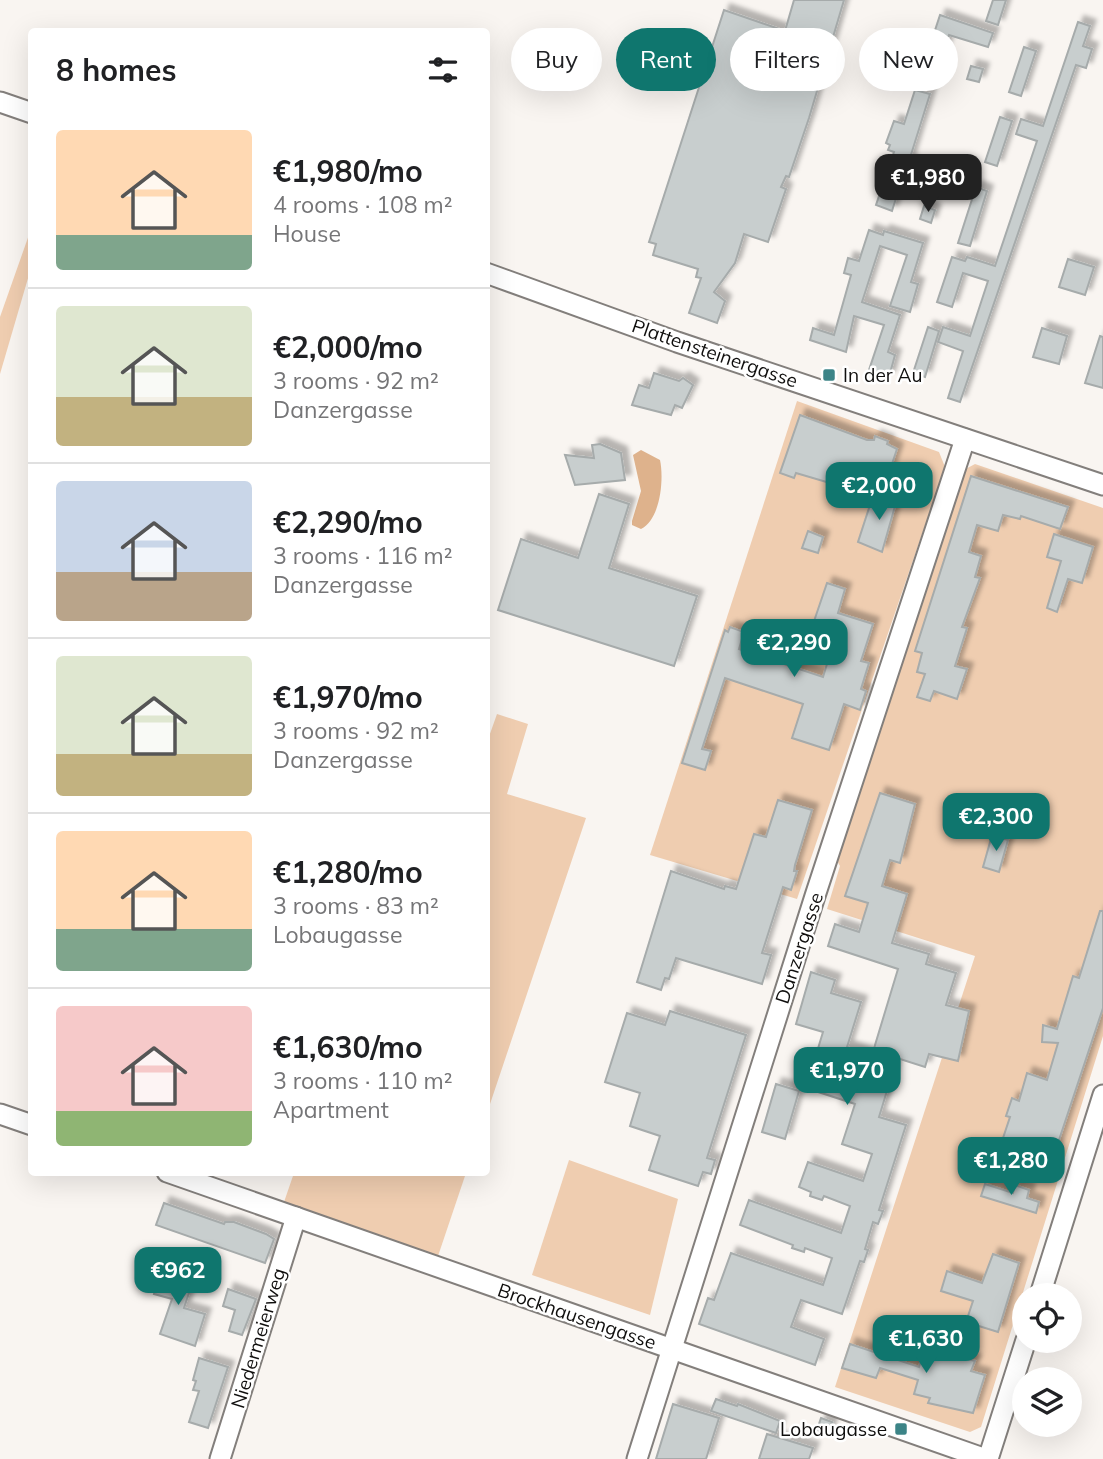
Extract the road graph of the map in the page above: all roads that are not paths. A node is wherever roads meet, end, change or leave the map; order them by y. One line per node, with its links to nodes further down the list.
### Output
1 (0, 102): 2 (street)
2 (28, 112)
3 (490, 273): 4 (street, Plattensteinergasse)
4 (965, 439): 5 (street, Plattensteinergasse); 12 (street, Danzergasse)
5 (1103, 485)
6 (1103, 1095): 11 (street)
7 (0, 1114): 8 (street)
8 (28, 1124)
9 (178, 1176): 10 (street, Brockhausengasse)
10 (296, 1217): 12 (street, Brockhausengasse); 14 (street, Niedermeierweg)
11 (1044, 1283)
12 (672, 1349): 15 (street, Danzergasse); 16 (street, Brockhausengasse)
13 (1022, 1353): 16 (street)
14 (220, 1459)
15 (637, 1459)
16 (987, 1459)

